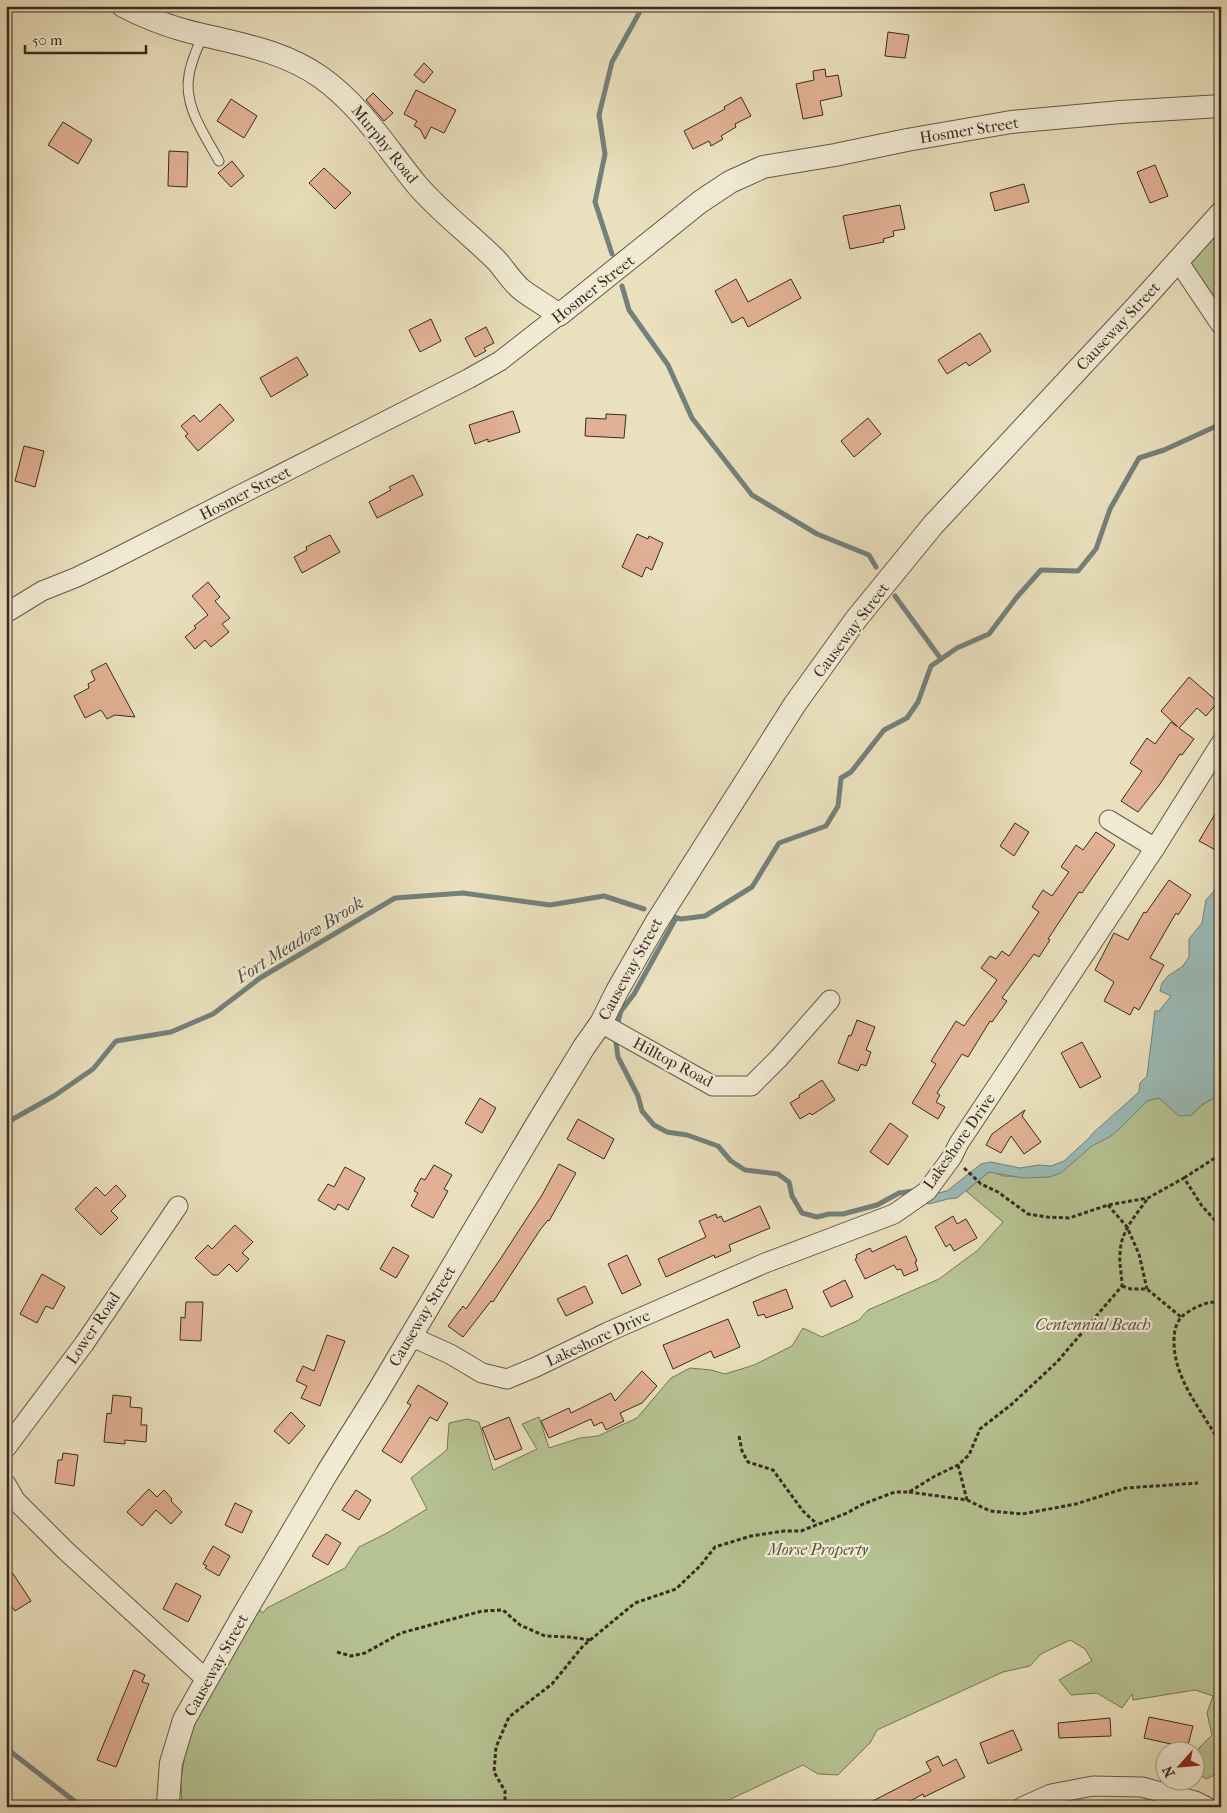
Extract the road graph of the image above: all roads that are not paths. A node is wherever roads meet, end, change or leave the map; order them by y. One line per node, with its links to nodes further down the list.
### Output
1 (123, 6): 2 (street, Murphy Road)
2 (203, 34): 4 (lane); 7 (street, Murphy Road)
3 (1221, 106): 7 (street, Hosmer Street)
4 (219, 161)
5 (1221, 213): 6 (street, Causeway Street)
6 (1178, 261): 8 (street); 14 (street, Causeway Street)
7 (560, 316): 9 (street, Hosmer Street)
8 (1219, 319)
9 (6, 613)
10 (1221, 743): 12 (street, Lakeshore Drive)
11 (1109, 820): 12 (street)
12 (1155, 848): 16 (street, Lakeshore Drive)
13 (830, 1000): 14 (street, Hilltop Road)
14 (601, 1023): 16 (street, Causeway Street)
15 (178, 1206): 17 (street, Lower Road)
16 (410, 1336): 19 (street, Causeway Street)
17 (6, 1448)
18 (6, 1484): 19 (street)
19 (206, 1680): 20 (street, Causeway Street)
20 (170, 1807)
21 (1022, 1807): 22 (street)
22 (1206, 1807)

